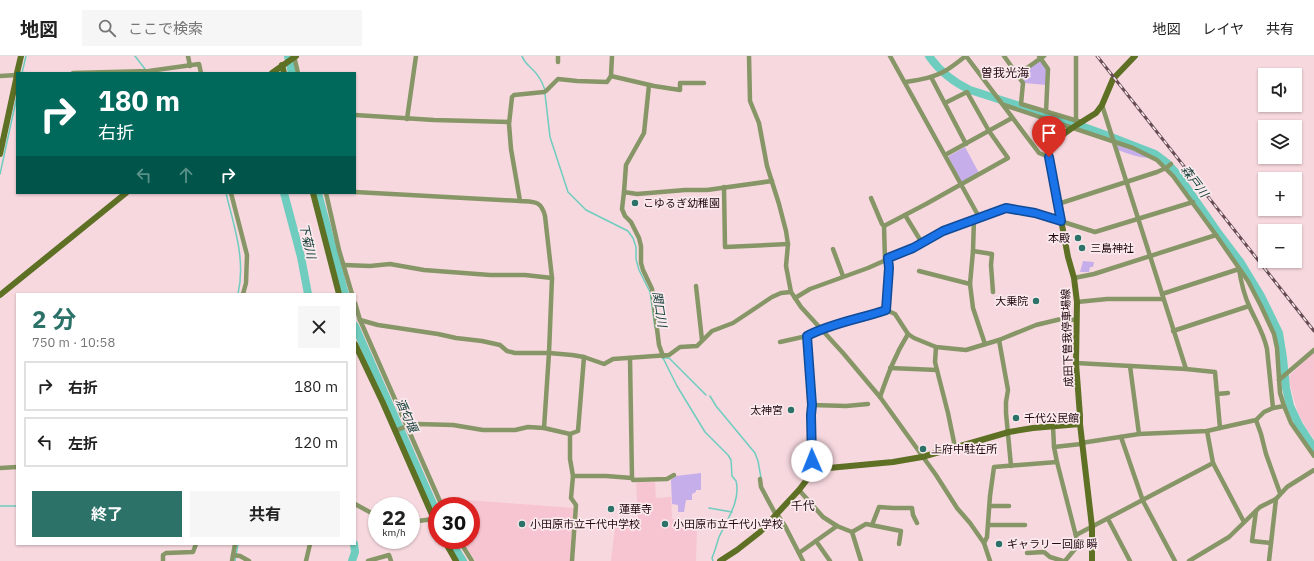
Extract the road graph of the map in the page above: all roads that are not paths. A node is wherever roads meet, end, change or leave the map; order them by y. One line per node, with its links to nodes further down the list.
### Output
1 (21, 56): 17 (main road)
2 (188, 56): 16 (street)
3 (416, 56): 38 (street)
4 (558, 56): 14 (street)
5 (612, 56): 26 (street)
6 (749, 56): 49 (street)
7 (890, 56): 29 (street)
8 (966, 56): 27 (street); 33 (street)
9 (1004, 56): 24 (street)
10 (1076, 56): 39 (street)
11 (1134, 56): 34 (main road)
12 (295, 57): 15 (main road); 22 (street)
13 (1041, 57): 24 (street); 35 (street)
14 (558, 62)
15 (282, 65): 20 (main road); 21 (main road)
16 (190, 66): 18 (street); 19 (street)
17 (18, 72)
18 (106, 72)
19 (201, 72)
20 (273, 72)
21 (284, 72)
22 (298, 72)
23 (16, 75): 25 (street)
24 (1017, 75): 35 (street)
25 (0, 76)
26 (611, 76): 31 (street); 40 (street)
27 (931, 77): 29 (street); 32 (street)
28 (16, 80): 45 (main road)
29 (905, 82): 46 (street)
30 (704, 83): 31 (street)
31 (649, 85): 54 (street)
32 (945, 103): 42 (street); 44 (street)
33 (1002, 104): 37 (street); 41 (street)
34 (1102, 105): 39 (main road); 43 (street)
35 (1046, 112): 39 (street)
36 (356, 115): 38 (street)
37 (1012, 118): 42 (street); 47 (street)
38 (407, 119): 40 (street)
39 (1079, 121): 41 (main road)
40 (509, 122): 60 (street)
41 (1072, 128): 43 (street); 47 (main road)
42 (989, 132): 44 (street); 51 (street)
43 (1114, 142): 48 (street); 50 (street)
44 (966, 144): 46 (street)
45 (1, 154)
46 (945, 155): 51 (street)
47 (1049, 157): 62 (main road, 成田下曽我停車場線)
48 (1168, 167): 50 (street); 61 (street)
49 (772, 181): 52 (street); 70 (street)
50 (1126, 182): 62 (street); 65 (street)
51 (961, 184): 63 (street); 64 (street)
52 (724, 187): 54 (street); 70 (street)
53 (356, 192): 60 (street)
54 (624, 192): 110 (street)
55 (125, 194): 89 (main road)
56 (231, 194): 85 (street)
57 (313, 194): 86 (main road)
58 (326, 194): 75 (street)
59 (871, 198): 67 (street)
60 (520, 201): 79 (street)
61 (1193, 202): 65 (street); 68 (street)
62 (1058, 204): 66 (main road, 成田下曽我停車場線)
63 (905, 215): 67 (street); 69 (street)
64 (976, 218): 66 (street); 69 (street); 72 (street)
65 (1138, 219): 66 (street); 73 (street)
66 (1061, 221): 80 (main road, 成田下曽我停車場線)
67 (884, 226): 74 (street)
68 (1216, 235): 73 (street); 76 (street)
69 (922, 243): 74 (street)
70 (788, 244): 83 (street)
71 (833, 249): 78 (street)
72 (973, 251): 81 (street); 84 (street)
73 (1150, 256): 80 (street); 88 (street)
74 (886, 259): 78 (street); 95 (street)
75 (344, 265): 79 (street); 87 (street)
76 (1239, 269): 88 (street); 94 (street); 118 (street)
77 (919, 271): 81 (street)
78 (843, 276): 90 (street)
79 (552, 278): 109 (street)
80 (1074, 278): 92 (main road, 成田下曽我停車場線)
81 (970, 284): 105 (street)
82 (696, 286): 102 (street)
83 (791, 292): 90 (street); 102 (street)
84 (993, 292)
85 (243, 293)
86 (339, 293)
87 (352, 293)
88 (1162, 294): 91 (street)
89 (0, 295)
90 (795, 298): 98 (street)
91 (1163, 299): 92 (street); 99 (street)
92 (1077, 302): 97 (main road, 成田下曽我停車場線)
93 (356, 306): 96 (street)
94 (1249, 306): 99 (street); 125 (street)
95 (886, 310): 98 (street); 100 (street)
96 (360, 320): 109 (street); 128 (street)
97 (1077, 320): 103 (street); 113 (main road, 成田下曽我停車場線)
98 (821, 329): 101 (street); 121 (street)
99 (1174, 331): 116 (street)
100 (908, 334): 107 (street); 115 (street)
101 (807, 336): 104 (street); 123 (street)
102 (702, 340): 110 (street)
103 (999, 340): 105 (street); 134 (street)
104 (780, 342)
105 (985, 344): 107 (street)
106 (356, 346): 132 (main road)
107 (936, 347): 117 (street)
108 (1314, 350): 118 (street)
109 (549, 353): 111 (street); 130 (street)
110 (661, 356): 112 (street)
111 (584, 357): 112 (street); 135 (street)
112 (630, 358): 152 (street)
113 (1076, 363): 114 (street); 127 (main road, 成田下曽我停車場線)
114 (1130, 366): 116 (street); 136 (street)
115 (890, 368): 117 (street); 121 (street)
116 (1186, 369): 119 (street)
117 (936, 370): 139 (street)
118 (1279, 380): 124 (street)
119 (1217, 394): 120 (street); 131 (street)
120 (1228, 394)
121 (880, 397): 142 (street)
122 (868, 404): 123 (street)
123 (812, 405): 148 (street)
124 (1284, 406): 125 (street); 141 (street)
125 (1273, 408): 126 (street)
126 (1256, 420): 131 (street); 155 (street)
127 (1080, 424): 129 (main road); 138 (main road, 成田下曽我停車場線)
128 (407, 426): 130 (street); 132 (street); 156 (street)
129 (1053, 426): 134 (main road); 140 (street)
130 (544, 428): 135 (street)
131 (1220, 428): 133 (street)
132 (395, 430): 162 (main road)
133 (1207, 431): 136 (street); 144 (street)
134 (1009, 432): 139 (main road); 145 (street)
135 (570, 434): 151 (street)
136 (1139, 434): 137 (street)
137 (1121, 437): 138 (street); 158 (street)
138 (1081, 443): 140 (street); 173 (main road, 成田下曽我停車場線)
139 (955, 447): 142 (main road)
140 (1054, 447): 143 (street)
141 (1314, 456)
142 (922, 457): 148 (main road); 177 (street)
143 (1057, 462): 145 (street); 175 (street)
144 (1213, 463): 158 (street); 168 (street)
145 (1012, 466): 160 (street)
146 (16, 467): 147 (street)
147 (0, 468)
148 (818, 469): 154 (main road)
149 (1314, 470): 155 (street)
150 (674, 475): 152 (street)
151 (573, 476): 152 (street); 196 (street)
152 (632, 478)
153 (760, 480): 165 (street)
154 (800, 490): 165 (main road); 172 (street)
155 (1280, 493): 157 (street)
156 (438, 497)
157 (1276, 499): 164 (street); 178 (street)
158 (1143, 501): 166 (street); 205 (street)
159 (356, 505): 163 (street)
160 (990, 506): 161 (street); 170 (street)
161 (1009, 506)
162 (428, 507)
163 (368, 511)
164 (1256, 511): 168 (street); 178 (street)
165 (776, 515): 185 (street); 197 (main road)
166 (1108, 519): 173 (street); 204 (street)
167 (917, 522): 169 (street)
168 (1244, 522): 206 (street)
169 (872, 525): 174 (street); 179 (street)
170 (989, 525): 171 (street); 177 (street)
171 (1025, 525)
172 (837, 526): 174 (street); 176 (street)
173 (1092, 527): 175 (street); 203 (main road, 成田下曽我停車場線)
174 (852, 532): 200 (street)
175 (1076, 536): 202 (street)
176 (816, 541): 185 (street); 199 (street)
177 (984, 543): 201 (street)
178 (1271, 543): 207 (street)
179 (899, 544)
180 (196, 545): 188 (street)
181 (235, 545): 187 (street)
182 (310, 545): 191 (street)
183 (449, 549): 194 (main road)
184 (465, 549): 195 (street)
185 (799, 553): 198 (street)
186 (1027, 553): 202 (street)
187 (236, 555): 189 (street); 190 (street)
188 (163, 561)
189 (232, 561)
190 (249, 561)
191 (306, 561)
192 (368, 561): 193 (street)
193 (391, 561)
194 (456, 561)
195 (472, 561)
196 (572, 561)
197 (720, 561)
198 (804, 561)
199 (830, 561)
200 (861, 561)
201 (990, 561)
202 (1064, 561)
203 (1092, 561)
204 (1130, 561)
205 (1175, 561)
206 (1189, 561)
207 (1269, 561)

